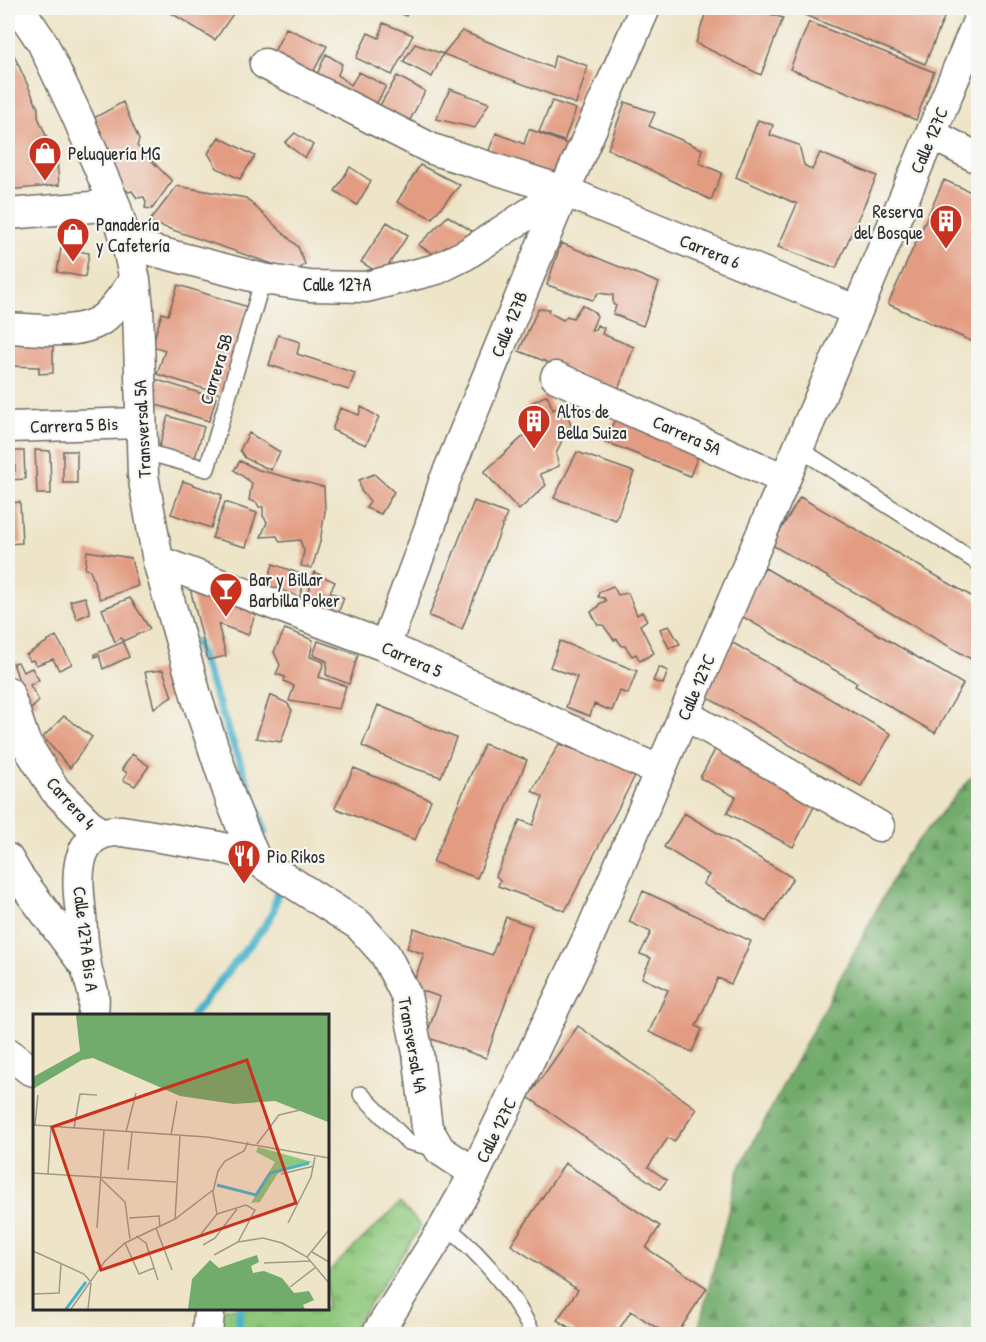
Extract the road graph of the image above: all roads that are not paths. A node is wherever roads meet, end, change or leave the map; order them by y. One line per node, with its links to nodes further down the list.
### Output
1 (19, 8): 8 (street, Transversal 5A)
2 (645, 8): 7 (street, Calle 127B)
3 (978, 21): 5 (street, Calle 127C)
4 (265, 64): 7 (street, Carrera 6)
5 (931, 135): 6 (street); 13 (street, Calle 127C)
6 (978, 158)
7 (564, 192): 11 (street, Calle 127A); 13 (street, Carrera 6); 22 (street, Calle 127B)
8 (115, 204): 9 (street); 10 (street, Transversal 5A)
9 (8, 214)
10 (127, 244): 11 (street, Calle 127A); 12 (street, Transversal 5A)
11 (263, 279): 17 (lane, Carrera 5B)
12 (135, 280): 14 (street); 17 (street, Transversal 5A)
13 (857, 312): 18 (street, Calle 127C)
14 (8, 328)
15 (556, 377): 19 (street, Carrera 5A)
16 (8, 427): 17 (street, Carrera 5 Bis)
17 (141, 437): 20 (street, Transversal 5A)
18 (798, 448): 19 (street, Calle 127C); 21 (lane)
19 (784, 479): 24 (street, Calle 127C)
20 (158, 561): 22 (street, Carrera 5); 29 (street, Transversal 5A)
21 (978, 563)
22 (385, 646): 25 (street, Carrera 5)
23 (8, 692): 27 (street, Carrera 4)
24 (684, 714): 25 (street, Calle 127C); 26 (street)
25 (660, 771): 36 (street, Calle 127C)
26 (879, 826)
27 (99, 834): 29 (street, Carrera 4); 30 (street, Calle 127A Bis A)
28 (8, 858): 30 (street)
29 (255, 859): 35 (street, Transversal 4A)
30 (86, 967): 31 (street, Calle 127A Bis A)
31 (93, 1014)
32 (8, 1053): 33 (street)
33 (33, 1071)
34 (361, 1094): 35 (lane)
35 (440, 1150): 36 (street, Transversal 4A)
36 (475, 1173): 37 (street, Calle 127C)
37 (445, 1226): 38 (street, Calle 127C); 39 (lane)
38 (377, 1335)
39 (533, 1335)

